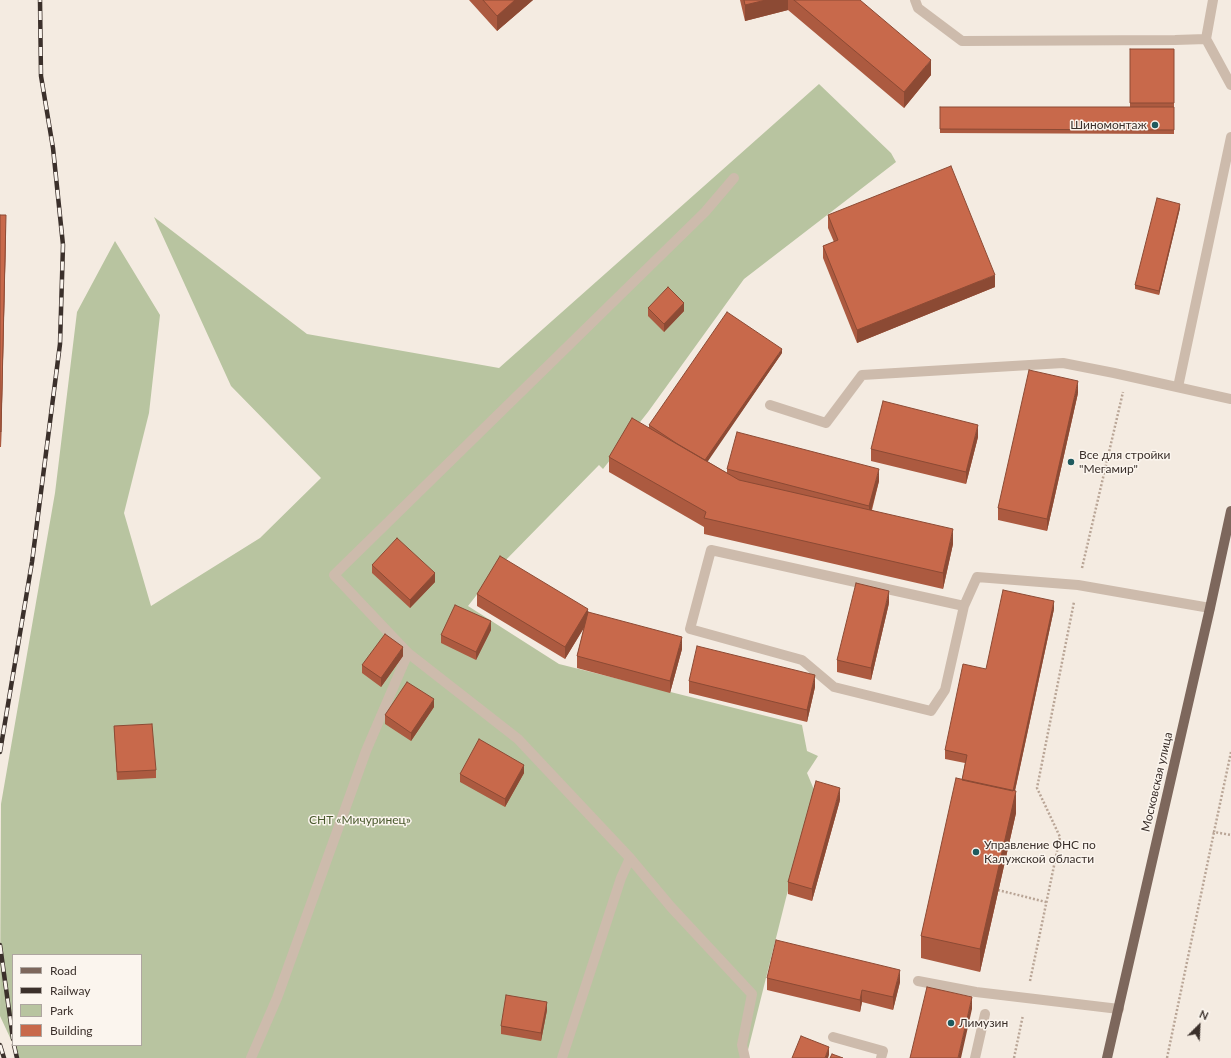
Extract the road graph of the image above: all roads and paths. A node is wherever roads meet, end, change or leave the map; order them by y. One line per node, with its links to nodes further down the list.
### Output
1 (915, 0): 3 (lane)
2 (1213, 0): 3 (lane)
3 (1206, 39): 4 (lane)
4 (1231, 85)
5 (1231, 137): 8 (lane)
6 (734, 178): 15 (lane)
7 (1127, 376): 8 (lane); 10 (lane); 12 (path)
8 (1178, 387): 9 (lane)
9 (1231, 399)
10 (770, 405)
11 (1231, 511): 14 (main road, Московская улица)
12 (1078, 585): 13 (lane); 14 (lane); 21 (path)
13 (964, 606): 13 (lane)
14 (1210, 608): 24 (main road, Московская улица)
15 (408, 653): 19 (lane); 27 (lane)
16 (1231, 752): 17 (path)
17 (1214, 832): 18 (path); 34 (path)
18 (1231, 835)
19 (630, 858): 28 (lane); 29 (lane)
20 (998, 890): 21 (path)
21 (1046, 902): 23 (path)
22 (918, 981): 23 (lane)
23 (1026, 999): 24 (lane); 32 (path)
24 (1119, 1009): 33 (main road, Московская улица)
25 (985, 1014): 31 (lane)
26 (833, 1037): 30 (lane)
27 (251, 1058)
28 (562, 1058)
29 (744, 1058)
30 (881, 1058)
31 (975, 1058)
32 (1014, 1058)
33 (1107, 1058)
34 (1167, 1058)

